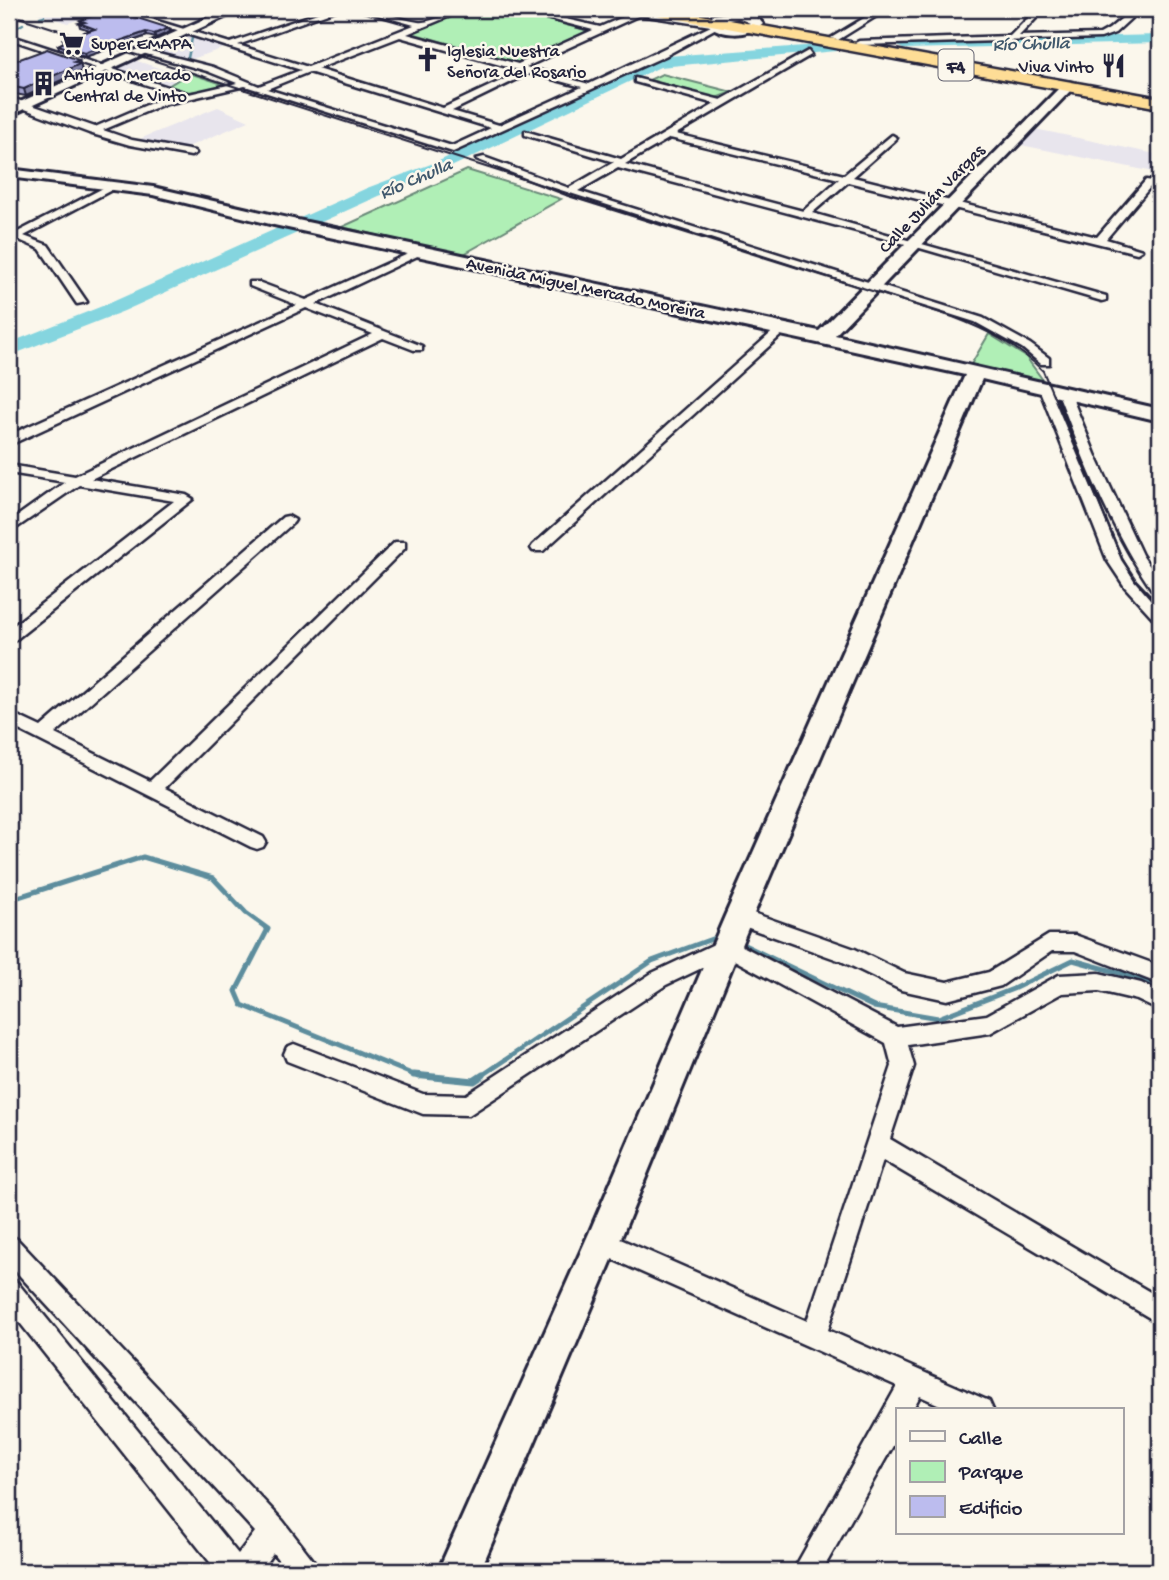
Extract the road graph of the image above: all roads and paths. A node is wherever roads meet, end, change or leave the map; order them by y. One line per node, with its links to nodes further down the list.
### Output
1 (115, 9): 20 (street)
2 (227, 9): 20 (main road)
3 (236, 9): 20 (main road)
4 (335, 9): 26 (street)
5 (361, 9): 18 (street)
6 (463, 9): 18 (street)
7 (515, 9): 19 (street)
8 (613, 9): 14 (street)
9 (672, 9): 17 (highway, F4)
10 (884, 9): 23 (street)
11 (1041, 9): 24 (street)
12 (1137, 9): 24 (street)
13 (1154, 9): 15 (street)
14 (644, 10): 17 (highway, F4); 19 (street)
15 (1160, 10)
16 (751, 17): 17 (highway, F4); 23 (highway, F4); 38 (highway, F4)
17 (715, 22): 37 (street)
18 (421, 25): 21 (street)
19 (601, 30): 31 (street)
20 (184, 31): 26 (street); 27 (main road)
21 (399, 34): 31 (street); 33 (street)
22 (9, 37): 28 (street)
23 (835, 38): 25 (highway, F4)
24 (1013, 38): 25 (street)
25 (859, 43): 41 (highway, F4)
26 (232, 45): 33 (street)
27 (145, 48): 32 (main road); 36 (street)
28 (47, 51): 30 (street); 32 (street)
29 (808, 53): 43 (street)
30 (34, 56)
31 (519, 67): 34 (street)
32 (102, 68): 40 (street); 45 (main road)
33 (309, 69): 39 (street); 46 (street)
34 (530, 70): 37 (street); 46 (street)
35 (638, 80): 43 (street)
36 (244, 84): 39 (street); 40 (street)
37 (587, 86): 48 (street)
38 (1068, 86): 44 (highway, F4); 61 (main road, Calle Julián Vargas)
39 (260, 89): 48 (street)
40 (187, 95): 49 (street)
41 (1160, 97)
42 (9, 100): 45 (street)
43 (722, 103): 51 (street)
44 (1160, 103)
45 (23, 105): 47 (main road); 49 (street)
46 (444, 111): 48 (street)
47 (9, 112)
48 (500, 128)
49 (92, 131): 53 (street)
50 (528, 133): 55 (street)
51 (666, 134): 55 (street); 57 (street)
52 (892, 138): 57 (street)
53 (191, 153)
54 (481, 159): 60 (street)
55 (620, 163): 60 (street); 62 (street)
56 (9, 173): 58 (main road, Avenida Miguel Mercado Moreira)
57 (845, 179): 61 (street); 62 (street)
58 (116, 185): 66 (main road, Avenida Miguel Mercado Moreira); 70 (street)
59 (1160, 185): 63 (street)
60 (570, 192): 68 (street)
61 (954, 205): 63 (street); 64 (main road, Calle Julián Vargas)
62 (805, 214): 64 (street)
63 (1099, 241): 65 (street)
64 (917, 244): 68 (main road, Calle Julián Vargas); 69 (street)
65 (1138, 250)
66 (423, 251): 71 (street); 72 (main road, Avenida Miguel Mercado Moreira)
67 (254, 284): 71 (street)
68 (869, 291): 74 (main road, Calle Julián Vargas); 76 (street)
69 (1102, 299)
70 (81, 302)
71 (307, 304): 73 (street); 80 (street)
72 (782, 329): 74 (main road, Avenida Miguel Mercado Moreira); 86 (street)
73 (383, 334): 75 (street); 82 (street)
74 (823, 337): 77 (main road, Avenida Miguel Mercado Moreira)
75 (418, 348)
76 (1045, 361)
77 (975, 374): 78 (main road, Avenida Miguel Mercado Moreira); 94 (main road)
78 (1055, 390): 79 (main road, Avenida Miguel Mercado Moreira); 87 (street); 88 (street)
79 (1160, 415)
80 (9, 440)
81 (9, 469): 82 (street)
82 (75, 482): 84 (street); 89 (street)
83 (288, 520): 91 (street)
84 (9, 529)
85 (400, 545): 92 (street)
86 (538, 548)
87 (1160, 591)
88 (1160, 616)
89 (9, 637)
90 (9, 718): 91 (street)
91 (43, 735): 92 (street)
92 (153, 789): 93 (street)
93 (257, 842)
94 (732, 935): 95 (street); 97 (street); 98 (street); 100 (main road)
95 (1160, 975)
96 (1160, 1002): 97 (street)
97 (895, 1037): 99 (street)
98 (294, 1054)
99 (878, 1144): 103 (street); 104 (street)
100 (602, 1243): 104 (street); 113 (main road)
101 (9, 1247): 109 (street)
102 (9, 1290): 110 (street)
103 (1160, 1312)
104 (814, 1336): 105 (street)
105 (914, 1382): 106 (street); 107 (street)
106 (900, 1408)
107 (974, 1408)
108 (896, 1415): 114 (street)
109 (273, 1531): 111 (street); 112 (street)
110 (234, 1571)
111 (243, 1571)
112 (304, 1571)
113 (459, 1571)
114 (807, 1571)

